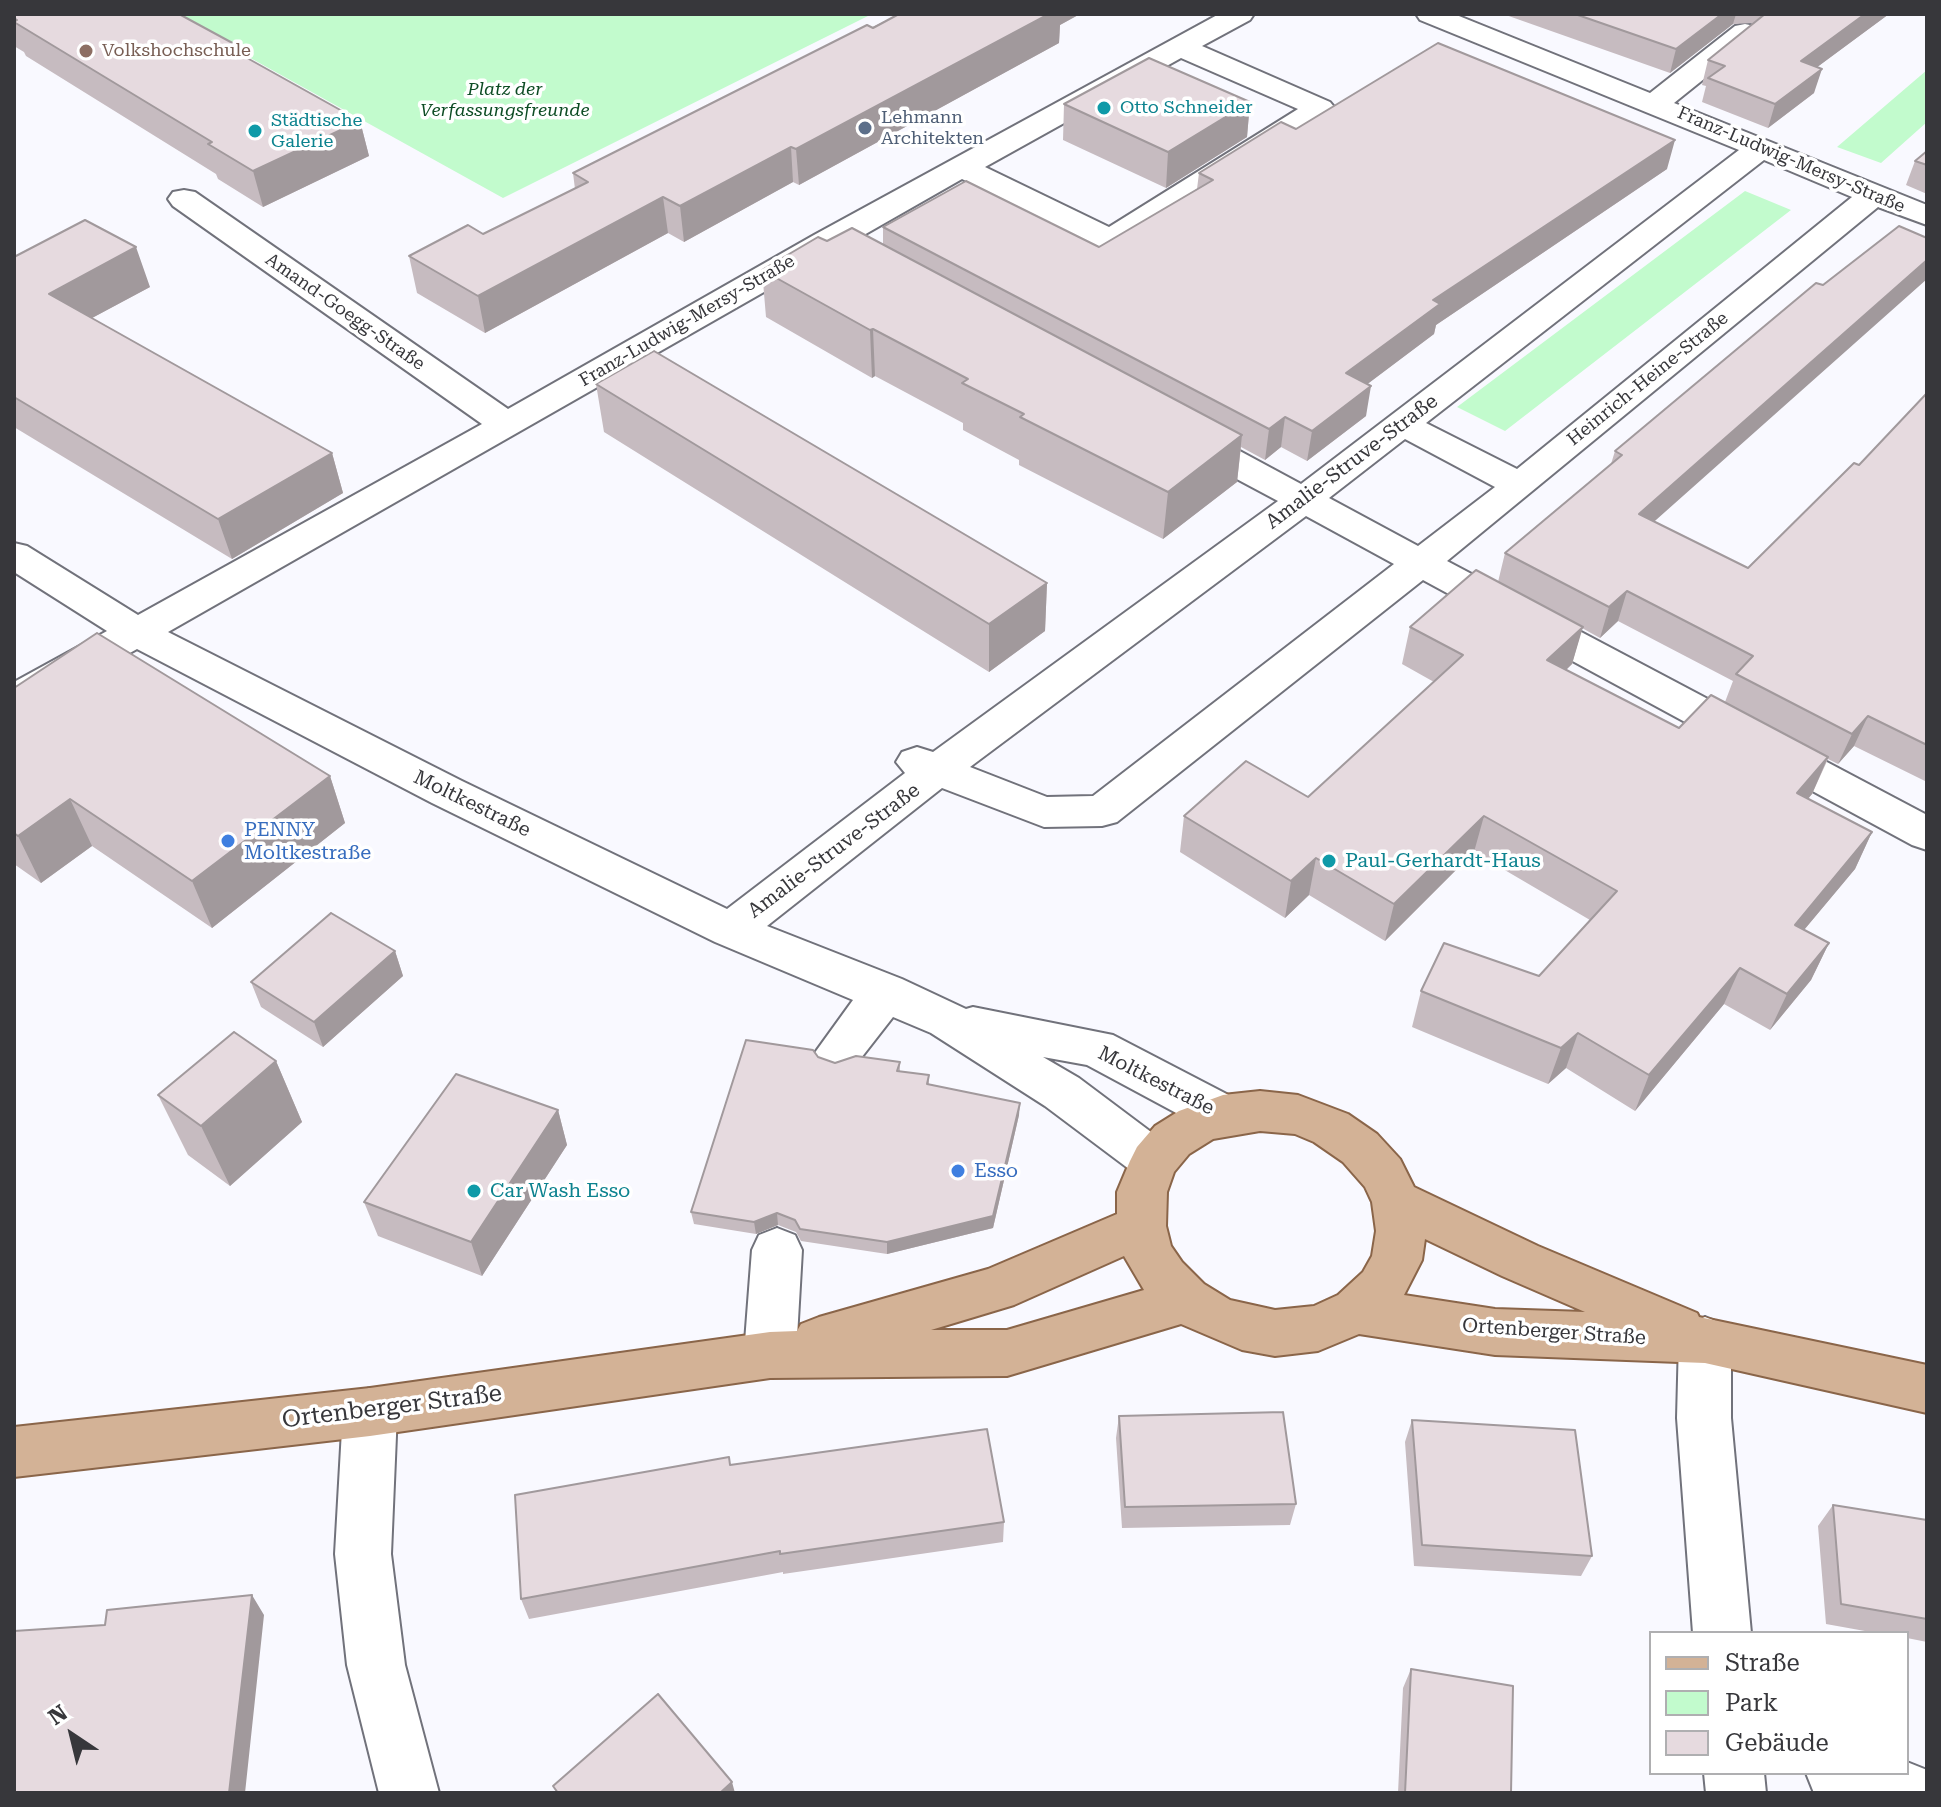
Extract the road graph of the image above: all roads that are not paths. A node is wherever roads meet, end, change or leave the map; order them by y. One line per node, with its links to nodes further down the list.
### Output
1 (1240, 14): 4 (street, Franz-Ludwig-Mersy-Straße)
2 (1436, 15): 5 (street, Franz-Ludwig-Mersy-Straße)
3 (1745, 32): 5 (street, Franz-Ludwig-Mersy-Straße)
4 (1179, 47): 7 (street, Franz-Ludwig-Mersy-Straße); 7 (street)
5 (1655, 103): 6 (street, Franz-Ludwig-Mersy-Straße)
6 (1762, 147): 8 (street, Franz-Ludwig-Mersy-Straße); 12 (street, Amalie-Struve-Straße)
7 (961, 167): 13 (street, Franz-Ludwig-Mersy-Straße)
8 (1873, 195): 10 (street, Franz-Ludwig-Mersy-Straße); 15 (street, Heinrich-Heine-Straße)
9 (184, 199): 13 (street, Amand-Goegg-Straße)
10 (1927, 216)
11 (1162, 424): 16 (street)
12 (1402, 424): 15 (street); 16 (street, Amalie-Struve-Straße)
13 (507, 425): 14 (street, Franz-Ludwig-Mersy-Straße)
14 (406, 483): 17 (street); 20 (street, Franz-Ludwig-Mersy-Straße)
15 (1520, 485): 19 (street, Heinrich-Heine-Straße)
16 (1303, 500): 19 (street); 22 (street, Amalie-Struve-Straße)
17 (438, 503)
18 (14, 555): 20 (street, Moltkestraße)
19 (1422, 562): 22 (street, Amalie-Struve-Straße); 23 (street)
20 (135, 631): 21 (street, Franz-Ludwig-Mersy-Straße); 24 (street, Moltkestraße)
21 (14, 700)
22 (924, 766): 24 (street, Amalie-Struve-Straße)
23 (1927, 834)
24 (731, 930): 25 (street, Moltkestraße)
25 (886, 992): 26 (street, Moltkestraße); 27 (street)
26 (947, 1020): 28 (street, Moltkestraße); 29 (street, Moltkestraße)
27 (837, 1054)
28 (1223, 1115): 29 (main road); 30 (main road)
29 (1154, 1161): 31 (main road)
30 (1397, 1202): 34 (main road); 35 (main road, Ortenberger Straße)
31 (1141, 1226): 33 (main road); 36 (main road, Ortenberger Straße)
32 (777, 1250): 36 (street)
33 (1186, 1300): 34 (main road); 36 (main road, Ortenberger Straße)
34 (1356, 1311): 35 (main road, Ortenberger Straße)
35 (1705, 1340): 37 (main road, Ortenberger Straße); 40 (street)
36 (770, 1355): 38 (main road, Ortenberger Straße)
37 (1927, 1389)
38 (370, 1412): 39 (main road, Ortenberger Straße); 42 (street)
39 (14, 1452)
40 (1722, 1631)
41 (1844, 1775): 43 (street)
42 (409, 1793)
43 (1911, 1793)

